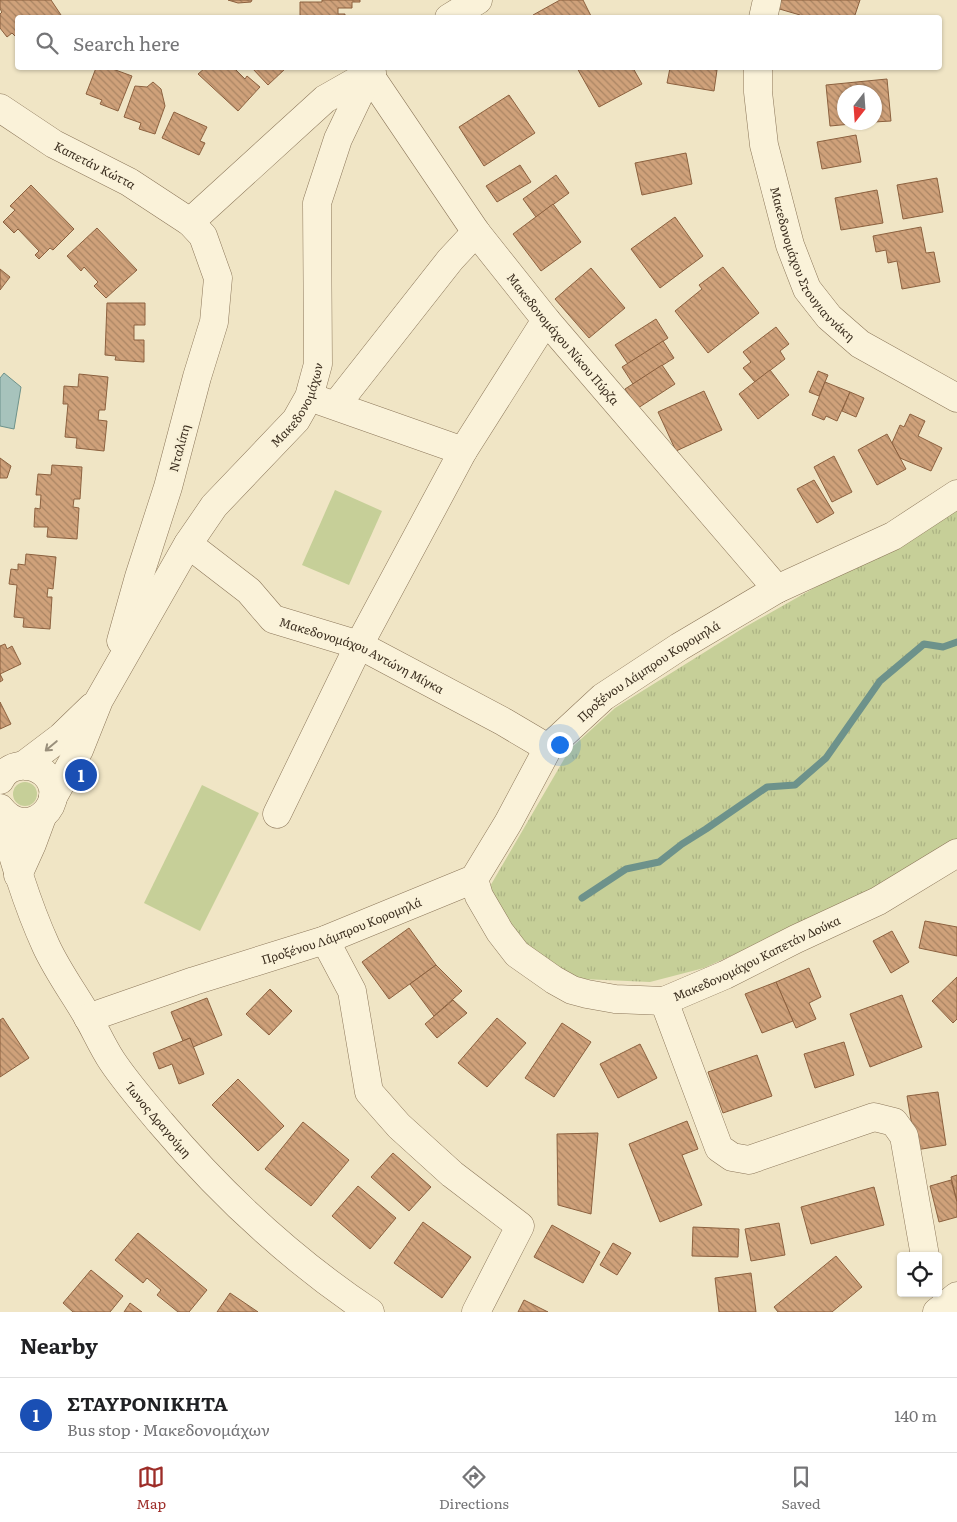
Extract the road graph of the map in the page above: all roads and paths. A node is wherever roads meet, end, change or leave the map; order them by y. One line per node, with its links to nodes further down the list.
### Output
1 (478, 0): 3 (street)
2 (767, 0): 4 (street)
3 (448, 11)
4 (764, 15)
5 (758, 70): 12 (street, Μακεδονομάχου Στουγιαννάκη)
6 (374, 71): 8 (street); 9 (street, Μακεδονομάχου Νίκου Πύρζα); 11 (street, Μακεδονομάχων)
7 (0, 108): 8 (street, Καπετάν Κώττα)
8 (190, 222): 19 (street, Νταλίπη)
9 (476, 232): 10 (street, Μακεδονομάχου Νίκου Πύρζα); 13 (street)
10 (546, 320): 14 (street); 17 (street, Μακεδονομάχου Νίκου Πύρζα)
11 (309, 397): 13 (street); 16 (street, Μακεδονομάχων)
12 (957, 398)
13 (336, 405): 14 (street)
14 (463, 451): 18 (street)
15 (957, 494): 17 (street, Προξένου Λάμπρου Κορομηλά)
16 (188, 544): 18 (street, Μακεδονομάχου Αντώνη Μίγκα); 19 (street, Μακεδονομάχων)
17 (777, 589): 21 (street, Προξένου Λάμπρου Κορομηλά)
18 (359, 645): 21 (street, Μακεδονομάχου Αντώνη Μίγκα); 25 (street)
19 (112, 676): 20 (street, Μακεδονομάχων)
20 (99, 700): 22 (street, Μακεδονομάχων, one-way to 22); 23 (street, Μακεδονομάχων)
21 (548, 748): 28 (street, Προξένου Λάμπρου Κορομηλά)
22 (10, 768): 23 (street)
23 (47, 807): 24 (street); 27 (street)
24 (0, 809): 27 (street, Ίωνος Δραγούμη)
25 (277, 814)
26 (955, 857): 30 (street, Μακεδονομάχου Καπετάν Δούκα)
27 (9, 876): 31 (street, Ίωνος Δραγούμη)
28 (474, 880): 29 (street, Προξένου Λάμπρου Κορομηλά); 30 (street, Μακεδονομάχου Καπετάν Δούκα)
29 (325, 940): 31 (street, Προξένου Λάμπρου Κορομηλά); 34 (street)
30 (664, 1001): 32 (street)
31 (88, 1018): 33 (street, Ίωνος Δραγούμη)
32 (924, 1252)
33 (361, 1310)
34 (476, 1312)

